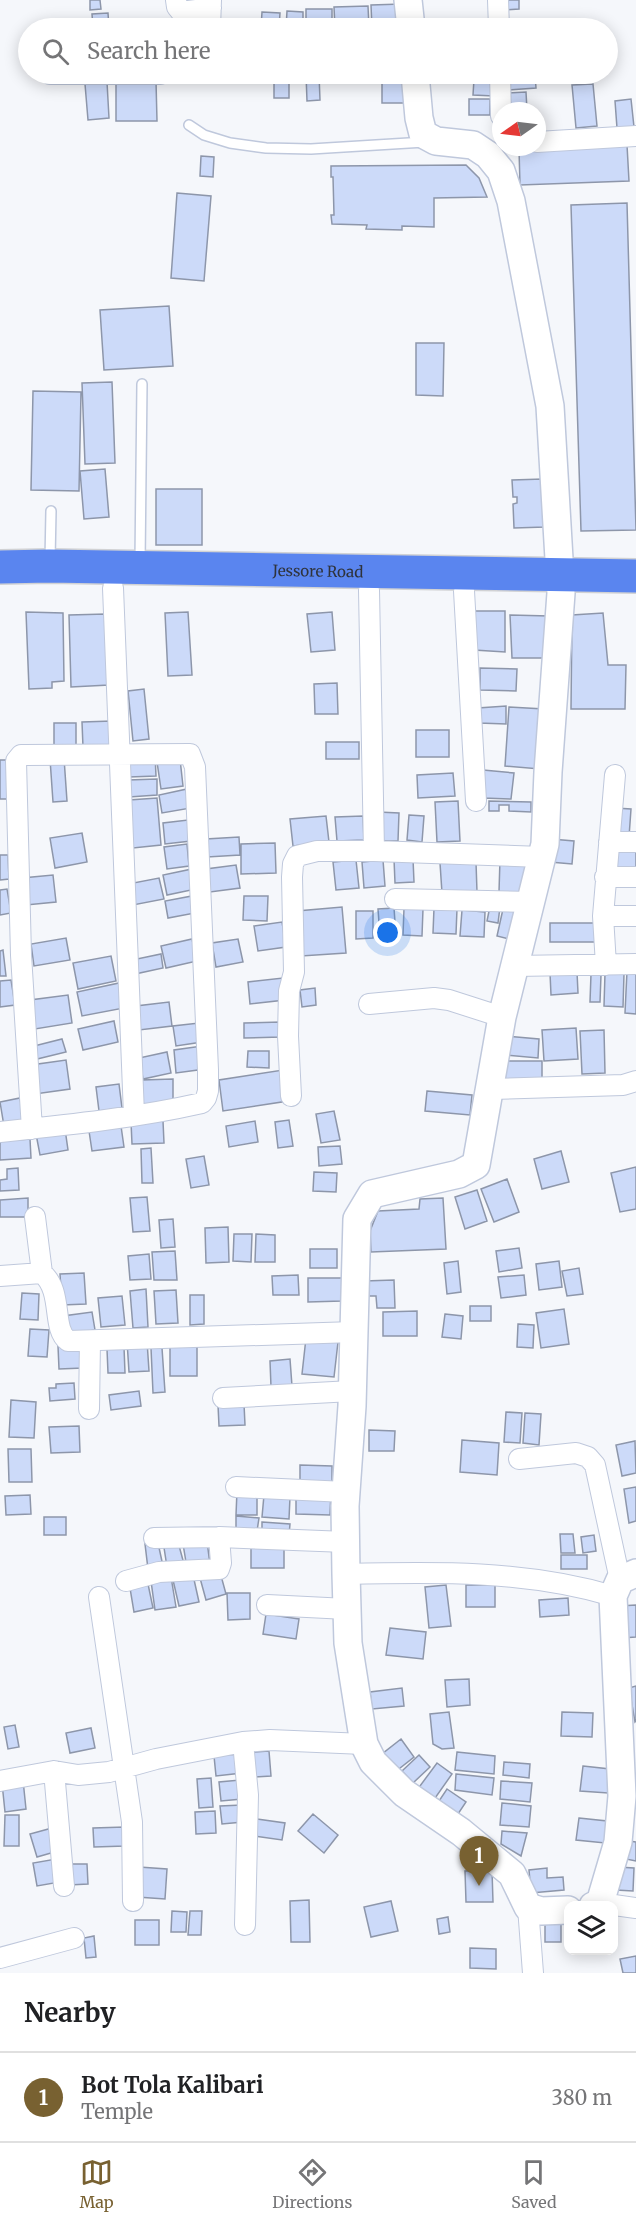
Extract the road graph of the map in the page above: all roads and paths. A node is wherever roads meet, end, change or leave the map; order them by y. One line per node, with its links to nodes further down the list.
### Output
1 (176, 0): 4 (street)
2 (408, 0): 5 (street)
3 (498, 0): 6 (street)
4 (211, 4)
5 (410, 18)
6 (499, 18)
7 (416, 84): 12 (street)
8 (500, 84): 9 (street)
9 (501, 102)
10 (189, 124): 12 (lane)
11 (636, 136): 13 (street)
12 (436, 141): 15 (street)
13 (546, 141)
14 (492, 144): 15 (street)
15 (473, 145): 22 (street)
16 (142, 384): 20 (lane)
17 (51, 511): 18 (lane)
18 (49, 566): 19 (highway, Jessore Road); 20 (highway, Jessore Road)
19 (0, 567)
20 (140, 567): 22 (highway, Jessore Road)
21 (636, 576): 22 (highway, Jessore Road)
22 (561, 584): 26 (highway, Jessore Road); 27 (highway, Jessore Road); 34 (street)
23 (0, 587): 24 (highway, Jessore Road)
24 (113, 588): 25 (highway, Jessore Road); 28 (street)
25 (369, 590): 26 (highway, Jessore Road); 33 (street)
26 (464, 591): 30 (street)
27 (636, 595)
28 (120, 755): 49 (street); 49 (street); 50 (street)
29 (615, 775): 31 (street)
30 (476, 801)
31 (609, 842): 32 (street); 35 (street)
32 (636, 842)
33 (374, 851): 34 (street); 48 (street)
34 (542, 857): 38 (street)
35 (605, 877): 36 (street); 39 (street)
36 (636, 877)
37 (395, 898): 38 (street)
38 (531, 902): 43 (street)
39 (603, 916): 40 (street); 42 (street)
40 (636, 916)
41 (636, 964): 42 (street)
42 (606, 965): 43 (street)
43 (514, 966): 45 (street)
44 (369, 1004): 45 (street)
45 (502, 1017): 47 (street)
46 (636, 1081): 47 (street)
47 (491, 1089): 55 (street)
48 (291, 1096)
49 (134, 1115): 50 (street)
50 (32, 1129): 51 (street)
51 (0, 1132)
52 (35, 1217): 53 (street)
53 (42, 1273): 54 (street); 56 (street)
54 (0, 1276)
55 (354, 1332): 56 (street); 57 (street)
56 (90, 1341): 59 (street)
57 (352, 1391): 58 (street); 62 (street)
58 (223, 1398)
59 (89, 1409)
60 (519, 1458): 68 (street)
61 (236, 1487): 62 (street)
62 (346, 1492): 65 (street)
63 (154, 1538): 64 (street)
64 (219, 1538): 65 (street); 67 (street)
65 (346, 1542): 66 (street)
66 (346, 1574): 68 (street); 71 (street)
67 (126, 1581)
68 (623, 1583): 72 (street)
69 (99, 1596): 75 (street)
70 (267, 1605): 71 (street)
71 (347, 1609): 74 (street)
72 (627, 1736): 80 (street)
73 (243, 1742): 74 (street); 75 (street); 85 (street)
74 (364, 1744): 82 (street)
75 (125, 1767): 76 (street); 79 (street)
76 (54, 1771): 77 (street); 78 (street)
77 (0, 1782)
78 (64, 1886)
79 (133, 1901)
80 (598, 1901)
81 (618, 1906): 83 (street)
82 (528, 1907): 84 (street); 88 (street)
83 (636, 1908)
84 (564, 1910)
85 (244, 1925)
86 (74, 1938): 87 (street)
87 (0, 1958)
88 (533, 1973)

